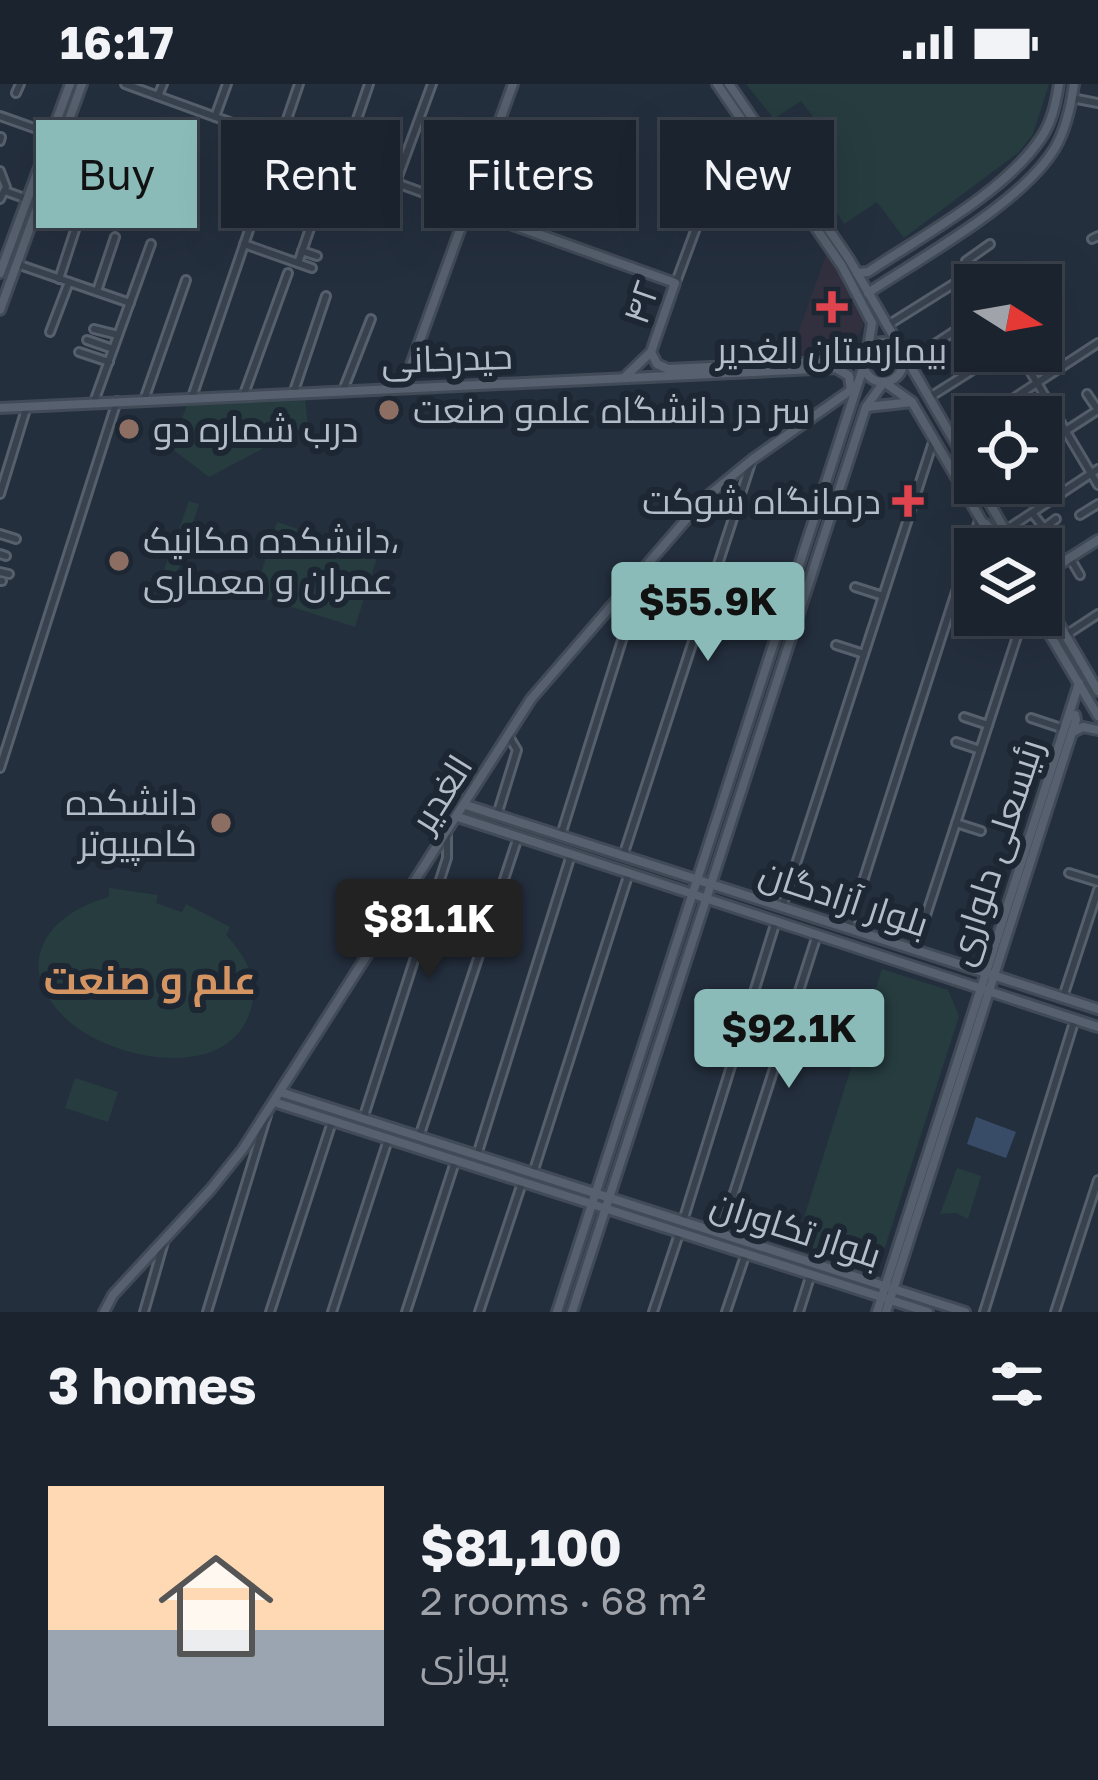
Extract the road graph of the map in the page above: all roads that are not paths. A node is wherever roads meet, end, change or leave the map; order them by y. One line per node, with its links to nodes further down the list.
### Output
1 (70, 84): 19 (main road)
2 (82, 84): 44 (main road)
3 (125, 84): 14 (street)
4 (163, 84): 14 (street)
5 (227, 84): 18 (street)
6 (299, 84): 21 (street)
7 (369, 84): 22 (street)
8 (432, 84): 25 (street)
9 (513, 84): 23 (main road)
10 (717, 84): 66 (main road)
11 (729, 84): 48 (main road)
12 (1059, 84): 48 (main road)
13 (1074, 84): 15 (main road)
14 (158, 96): 18 (street)
15 (1072, 98): 16 (street); 54 (main road)
16 (1098, 103)
17 (0, 116): 24 (street)
18 (215, 117): 20 (street)
19 (56, 120)
20 (223, 120)
21 (286, 120)
22 (357, 120)
23 (500, 120)
24 (36, 129)
25 (400, 170)
26 (0, 171): 28 (street)
27 (36, 175): 29 (main road)
28 (3, 195): 29 (street)
29 (27, 199): 42 (main road)
30 (76, 228): 49 (street)
31 (249, 228): 38 (street)
32 (310, 228): 40 (street)
33 (461, 228): 79 (main road)
34 (522, 228): 52 (main road)
35 (696, 228): 52 (street, ۴۲)
36 (115, 237): 53 (street)
37 (151, 244): 56 (street)
38 (244, 244): 43 (street); 86 (street)
39 (990, 244): 59 (street)
40 (302, 250): 41 (street); 43 (street)
41 (317, 256)
42 (3, 258): 44 (main road); 46 (main road)
43 (298, 263): 45 (street)
44 (17, 264): 49 (street); 57 (main road)
45 (312, 268)
46 (0, 273)
47 (288, 273): 83 (street)
48 (857, 273): 54 (main road)
49 (59, 278): 51 (street)
50 (187, 280): 88 (street)
51 (69, 282): 53 (street); 61 (street)
52 (676, 283): 70 (main road, ۴۲)
53 (96, 292): 56 (street)
54 (868, 293): 59 (main road)
55 (326, 296): 81 (street)
56 (130, 303): 63 (street)
57 (0, 310)
58 (371, 319): 80 (street)
59 (885, 326): 68 (main road)
60 (94, 329): 63 (street)
61 (50, 332)
62 (954, 332): 72 (street)
63 (118, 335): 67 (street)
64 (86, 340): 67 (street)
65 (1098, 343): 78 (street)
66 (868, 348): 68 (main road); 70 (main road); 73 (main road)
67 (113, 349): 71 (street)
68 (900, 350): 72 (main road); 77 (main road)
69 (79, 352): 71 (street)
70 (651, 352): 76 (main road)
71 (109, 362): 90 (street)
72 (907, 362): 87 (main road)
73 (863, 368): 77 (main road); 82 (main road)
74 (970, 372): 87 (street)
75 (1030, 372): 78 (street)
76 (623, 377): 79 (main road, حیدرخانی); 82 (main road, حیدرخانی)
77 (884, 382): 91 (main road); 93 (main road)
78 (1036, 383): 85 (street); 98 (street)
79 (403, 387): 80 (main road, حیدرخانی)
80 (344, 388): 81 (main road, حیدرخانی)
81 (294, 391): 83 (main road, حیدرخانی)
82 (853, 393): 92 (main road, الغدیر); 93 (main road); 97 (main road)
83 (244, 394): 86 (main road, حیدرخانی)
84 (1087, 394): 96 (street)
85 (1016, 396)
86 (192, 397): 88 (main road, حیدرخانی)
87 (929, 398): 101 (main road)
88 (144, 400): 89 (main road, حیدرخانی)
89 (117, 401): 90 (main road, حیدرخانی); 140 (street)
90 (94, 402): 94 (main road, حیدرخانی)
91 (912, 402): 93 (main road); 100 (main road)
92 (830, 404): 97 (main road); 102 (main road, الغدیر)
93 (867, 404): 154 (main road)
94 (27, 406): 95 (main road, حیدرخانی); 105 (street)
95 (0, 408)
96 (1098, 410): 98 (street)
97 (848, 415): 153 (main road)
98 (1066, 431): 99 (street); 103 (street)
99 (1062, 434)
100 (934, 438): 109 (main road); 121 (street)
101 (953, 438)
102 (752, 459): 118 (main road, الغدیر); 150 (street)
103 (1094, 471): 104 (street); 107 (street)
104 (1098, 485)
105 (0, 494)
106 (1098, 504): 108 (street)
107 (1033, 512): 110 (street); 112 (street)
108 (1080, 514)
109 (980, 519): 111 (main road); 161 (street)
110 (1056, 519)
111 (990, 528)
112 (1008, 528)
113 (0, 534): 114 (street)
114 (16, 539)
115 (1098, 540): 116 (main road)
116 (1070, 558): 117 (main road); 119 (street)
117 (1062, 563)
118 (645, 568): 137 (main road, الغدیر); 147 (street)
119 (1080, 574)
120 (855, 587): 121 (street)
121 (883, 596): 128 (street)
122 (1098, 614): 124 (street)
123 (1062, 629): 124 (main road)
124 (1066, 635): 129 (main road)
125 (1017, 636): 134 (street)
126 (1050, 636): 130 (main road)
127 (836, 645): 128 (street)
128 (864, 654): 158 (street)
129 (1095, 682): 130 (street)
130 (1081, 688): 131 (main road); 135 (main road, رئیسعلی دلواری)
131 (1098, 716)
132 (964, 717): 134 (street)
133 (1030, 718): 135 (street)
134 (988, 725): 139 (street)
135 (1067, 727): 136 (main road, رئیسعلی دلواری); 165 (main road, رئیسعلی دلواری)
136 (1098, 730)
137 (508, 735): 141 (main road, الغدیر); 142 (street)
138 (956, 742): 139 (street)
139 (980, 750): 144 (street)
140 (0, 768)
141 (466, 805): 142 (main road); 143 (main road, الغدیر)
142 (497, 815): 147 (main road)
143 (458, 817): 146 (main road, الغدیر); 148 (main road)
144 (956, 823): 145 (street); 164 (street)
145 (981, 831)
146 (447, 835): 163 (street); 171 (main road, الغدیر)
147 (561, 835): 150 (main road)
148 (518, 837): 149 (main road); 175 (street)
149 (571, 854): 152 (main road); 177 (street)
150 (623, 856): 153 (main road)
151 (1070, 873): 155 (street)
152 (629, 874): 156 (main road); 179 (street)
153 (696, 879): 154 (main road, بلوار آزادگان); 156 (main road)
154 (710, 884): 157 (main road); 158 (main road, بلوار آزادگان)
155 (1098, 886): 167 (street)
156 (691, 894): 157 (main road, بلوار آزادگان); 182 (main road)
157 (706, 898): 159 (main road, بلوار آزادگان); 183 (main road)
158 (782, 907): 161 (main road, بلوار آزادگان)
159 (776, 921): 162 (main road, بلوار آزادگان); 186 (street)
160 (394, 928): 163 (street)
161 (848, 928): 164 (main road, بلوار آزادگان)
162 (817, 935): 166 (main road, بلوار آزادگان); 187 (street)
163 (422, 938): 173 (street)
164 (915, 950): 165 (main road, بلوار آزادگان)
165 (989, 973): 166 (main road, رئیسعلی دلواری); 167 (main road, بلوار آزادگان)
166 (983, 989): 169 (main road, بلوار آزادگان); 191 (main road, رئیسعلی دلواری)
167 (1063, 997): 168 (main road, بلوار آزادگان)
168 (1098, 1009)
169 (1075, 1019): 170 (main road, بلوار آزادگان); 207 (street)
170 (1098, 1027)
171 (277, 1098): 172 (main road, الغدیر); 173 (main road); 174 (main road)
172 (268, 1112): 188 (main road, الغدیر); 194 (street)
173 (363, 1119): 175 (main road)
174 (332, 1122): 176 (main road); 195 (street)
175 (419, 1137): 177 (main road)
176 (388, 1140): 178 (main road); 196 (street)
177 (477, 1155): 179 (main road)
178 (455, 1162): 181 (main road); 197 (street)
179 (533, 1173): 182 (main road)
180 (1098, 1180): 208 (street)
181 (522, 1183): 184 (main road); 198 (street)
182 (598, 1191): 183 (main road, بلوار تکاوران); 184 (main road)
183 (610, 1196): 185 (main road); 186 (main road, بلوار تکاوران)
184 (593, 1204): 185 (main road, بلوار تکاوران); 199 (main road)
185 (607, 1208): 186 (main road, بلوار تکاوران); 200 (main road)
186 (681, 1226): 187 (main road, بلوار تکاوران); 189 (main road, بلوار تکاوران); 201 (street)
187 (721, 1233): 191 (main road, بلوار تکاوران)
188 (164, 1242): 192 (main road, الغدیر); 193 (street)
189 (746, 1252): 190 (main road, بلوار تکاوران); 202 (street)
190 (812, 1274): 191 (main road, بلوار تکاوران); 203 (street)
191 (888, 1293): 204 (main road, رئیسعلی دلواری); 205 (main road, بلوار تکاوران); 206 (main road, بلوار تکاوران)
192 (104, 1312)
193 (143, 1312)
194 (206, 1312)
195 (270, 1312)
196 (332, 1312)
197 (406, 1312)
198 (478, 1312)
199 (557, 1312)
200 (572, 1312)
201 (652, 1312)
202 (726, 1312)
203 (799, 1312)
204 (882, 1312)
205 (928, 1312)
206 (965, 1312)
207 (983, 1312)
208 (1055, 1312)

